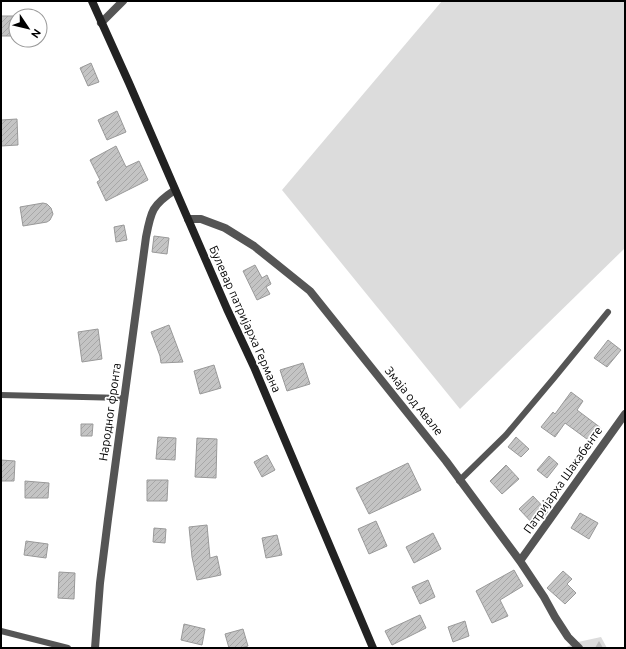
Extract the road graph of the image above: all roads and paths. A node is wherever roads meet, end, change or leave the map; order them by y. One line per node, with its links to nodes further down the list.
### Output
1 (92, 1): 3 (main road, Булевар патријарха Германа)
2 (123, 1): 3 (street)
3 (101, 24): 4 (main road, Булевар патријарха Германа)
4 (175, 190): 5 (main road, Булевар патријарха Германа); 8 (street, Народног фронта)
5 (188, 219): 10 (street, Змаја од Авале); 15 (main road, Булевар патријарха Германа)
6 (608, 312): 10 (lane)
7 (1, 395): 8 (lane)
8 (124, 398): 14 (street, Народног фронта)
9 (625, 414): 11 (street, Патријарха Шакабенте)
10 (459, 481): 11 (street, Змаја од Авале)
11 (520, 561): 16 (street, Змаја од Авале)
12 (1, 631): 13 (lane)
13 (68, 648)
14 (95, 648)
15 (374, 648)
16 (579, 648)

